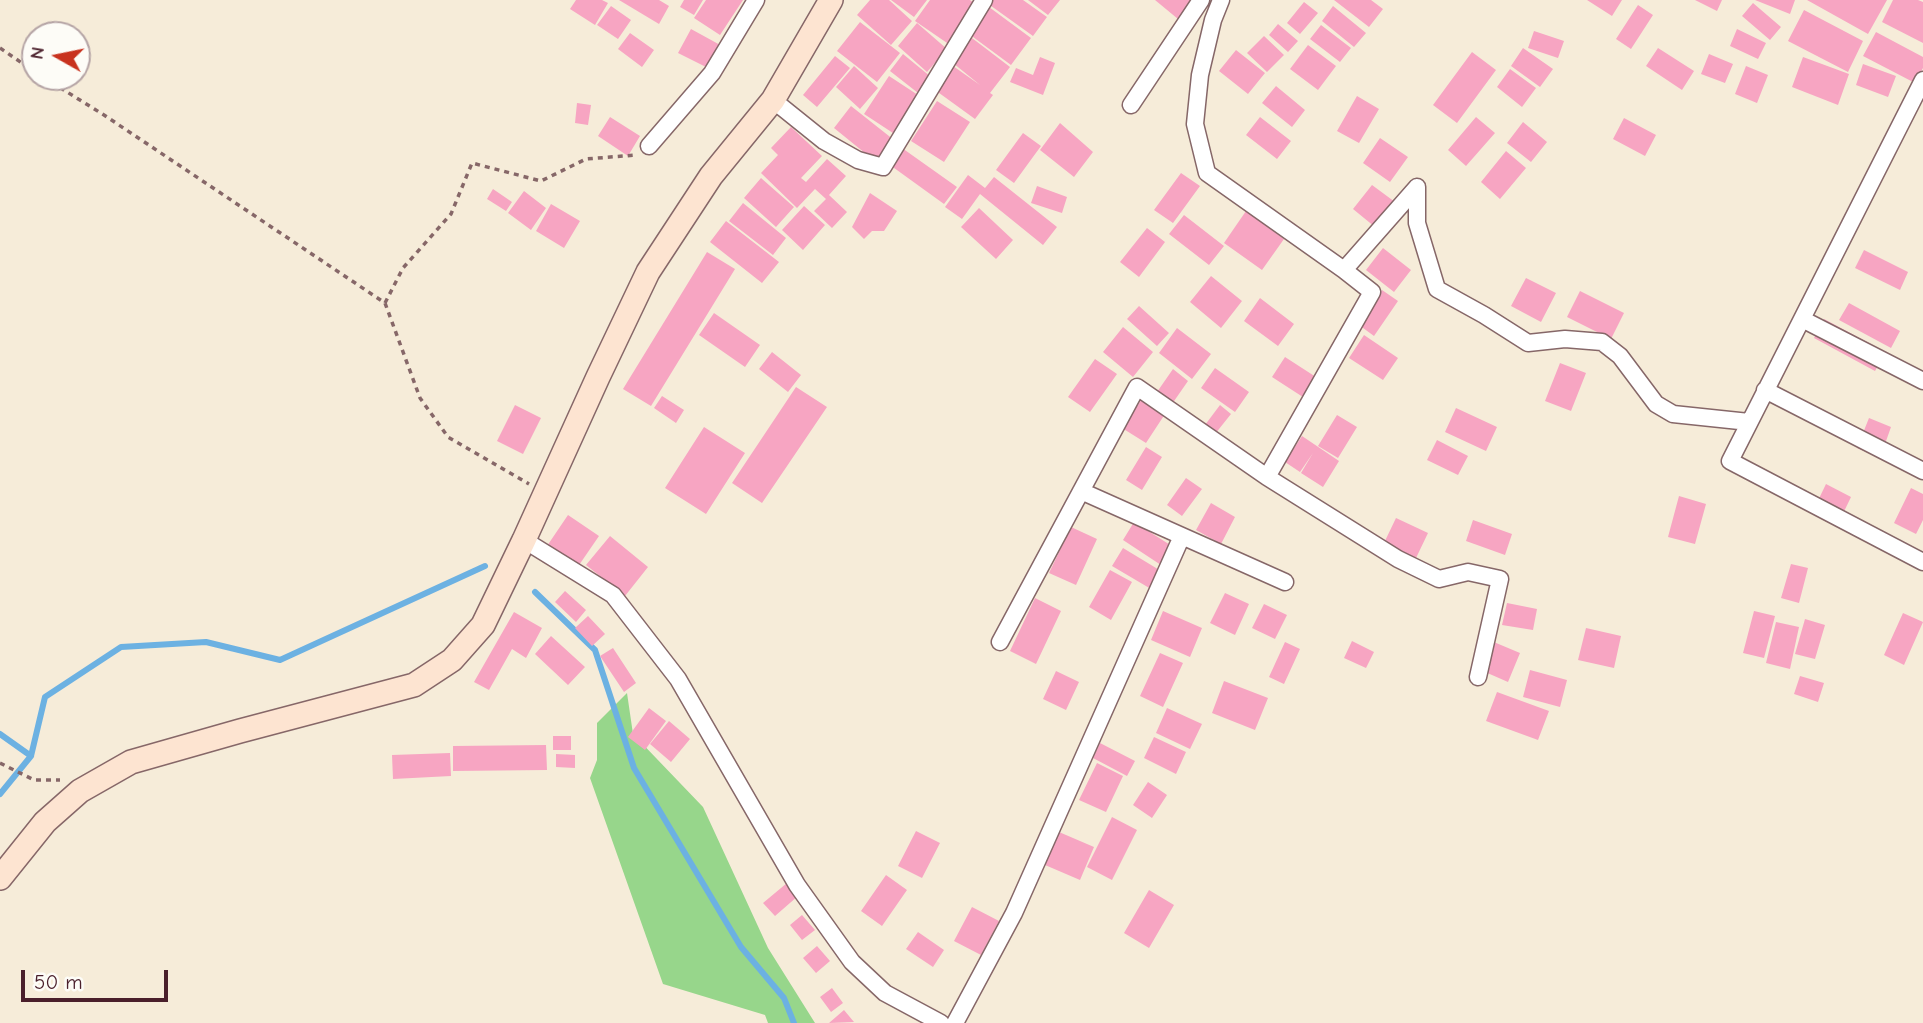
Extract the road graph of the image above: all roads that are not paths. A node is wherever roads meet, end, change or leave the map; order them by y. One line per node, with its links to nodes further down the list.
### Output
1 (756, 0): 9 (street)
2 (831, 0): 7 (street)
3 (984, 0): 7 (street)
4 (1201, 0): 8 (street)
5 (1221, 0): 10 (street)
6 (1923, 80): 11 (street)
7 (774, 100): 19 (street)
8 (1131, 105)
9 (649, 146)
10 (1344, 270): 14 (street); 16 (street)
11 (1802, 319): 12 (street); 13 (street)
12 (1923, 381)
13 (1765, 390): 14 (street); 15 (street)
14 (1749, 422): 20 (street)
15 (1923, 471)
16 (1267, 477): 17 (street); 23 (street)
17 (1081, 491): 18 (street); 22 (street)
18 (1182, 536): 21 (street); 26 (street)
19 (524, 540): 24 (street); 25 (street)
20 (1923, 562)
21 (1285, 582)
22 (1000, 642)
23 (1478, 677)
24 (0, 878)
25 (941, 1023)
26 (955, 1023)

